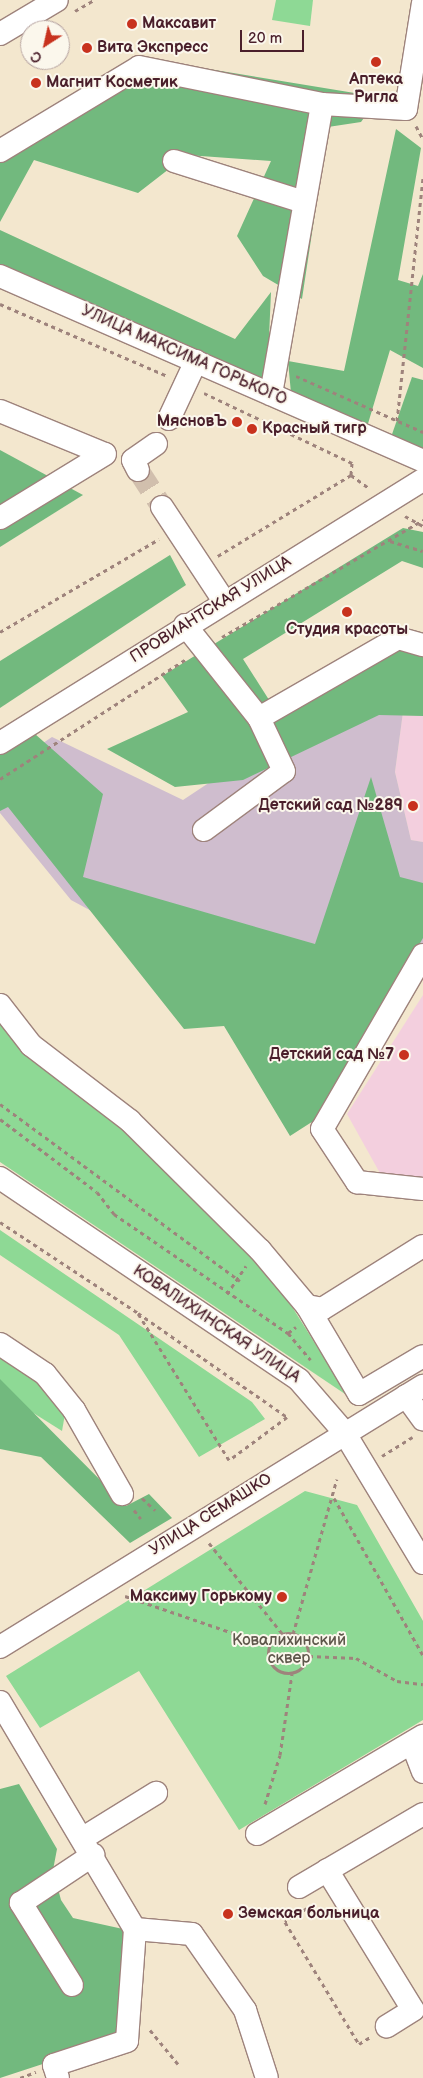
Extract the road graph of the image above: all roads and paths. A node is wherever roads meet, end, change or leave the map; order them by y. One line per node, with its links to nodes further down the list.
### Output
1 (57, 0): 3 (street)
2 (423, 3): 4 (street)
3 (0, 34)
4 (415, 102): 5 (street)
5 (322, 104): 6 (street); 9 (street)
6 (0, 151)
7 (174, 161): 9 (street)
8 (423, 177): 18 (path)
9 (304, 202): 13 (street)
10 (0, 276): 12 (street, УЛИЦА МАКСИМА ГОРЬКОГО)
11 (0, 304): 14 (path)
12 (196, 361): 14 (street); 15 (street, УЛИЦА МАКСИМА ГОРЬКОГО)
13 (276, 367): 15 (street); 18 (path)
14 (185, 384): 17 (street); 31 (path)
15 (271, 394): 22 (street, УЛИЦА МАКСИМА ГОРЬКОГО)
16 (0, 411): 21 (street)
17 (169, 419)
18 (397, 420): 19 (path)
19 (423, 432)
20 (156, 444): 21 (street)
21 (105, 454): 25 (street)
22 (423, 461)
23 (423, 480): 32 (street, ПРОВИАНТСКАЯ УЛИЦА)
24 (162, 507): 28 (street)
25 (0, 518)
26 (416, 524): 27 (path)
27 (423, 526)
28 (177, 528): 32 (street); 34 (path)
29 (389, 541): 30 (path)
30 (423, 551)
31 (212, 560)
32 (224, 601): 33 (street, ПРОВИАНТСКАЯ УЛИЦА)
33 (186, 625): 36 (street); 37 (street, ПРОВИАНТСКАЯ УЛИЦА)
34 (0, 632)
35 (423, 644): 36 (street)
36 (259, 718): 38 (street)
37 (0, 743)
38 (204, 830)
39 (423, 955): 44 (street)
40 (0, 1005): 48 (street)
41 (0, 1104): 47 (path)
42 (0, 1119): 52 (path)
43 (0, 1178): 55 (street, КОВАЛИХИНСКАЯ УЛИЦА)
44 (423, 1189)
45 (0, 1222): 49 (path)
46 (423, 1246): 48 (street)
47 (240, 1281)
48 (307, 1306): 51 (street)
49 (138, 1314): 49 (path)
50 (0, 1344): 58 (street)
51 (423, 1356)
52 (313, 1363)
53 (414, 1391): 54 (street); 55 (street, УЛИЦА СЕМАШКО)
54 (419, 1427): 56 (path)
55 (344, 1432): 61 (street, КОВАЛИХИНСКАЯ УЛИЦА); 66 (street, УЛИЦА СЕМАШКО)
56 (380, 1458)
57 (337, 1479): 59 (path)
58 (122, 1494)
59 (334, 1498): 64 (path); 67 (path)
60 (209, 1543): 63 (path)
61 (423, 1562)
62 (122, 1595): 65 (path)
63 (282, 1633): 64 (path); 65 (path)
64 (293, 1634): 68 (path)
65 (268, 1645): 69 (path)
66 (0, 1647)
67 (423, 1655)
68 (309, 1656): 69 (path); 70 (path)
69 (292, 1674): 76 (path)
70 (423, 1684)
71 (0, 1702): 77 (street)
72 (417, 1740): 73 (street); 76 (street)
73 (423, 1772)
74 (156, 1793): 77 (street)
75 (423, 1814): 78 (street)
76 (257, 1834)
77 (88, 1846): 81 (street); 82 (street)
78 (327, 1870): 79 (street); 84 (street)
79 (299, 1886)
80 (297, 1915): 84 (path)
81 (135, 1929): 83 (street); 87 (street)
82 (72, 1985)
83 (132, 2009): 85 (path); 86 (street)
84 (380, 2030)
85 (178, 2064)
86 (58, 2078)
87 (267, 2078)

